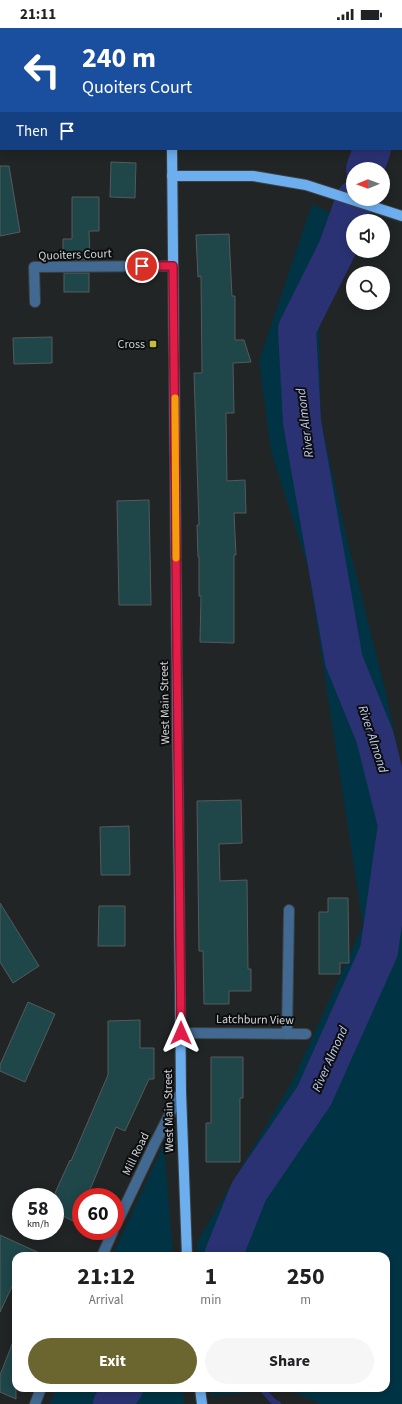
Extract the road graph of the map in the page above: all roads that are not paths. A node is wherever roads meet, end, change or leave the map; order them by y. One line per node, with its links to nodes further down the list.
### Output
1 (172, 150): 2 (main road, West Main Street)
2 (172, 176): 3 (main road); 4 (main road, West Main Street)
3 (402, 216)
4 (173, 266): 5 (street, Quoiters Court); 7 (main road, West Main Street)
5 (34, 302)
6 (289, 910): 8 (street)
7 (181, 1033): 8 (street, Latchburn View); 10 (main road, West Main Street)
8 (287, 1034): 9 (street, Latchburn View)
9 (306, 1034)
10 (181, 1092): 11 (street, Mill Road); 14 (main road, West Main Street)
11 (124, 1209)
12 (109, 1240): 13 (street)
13 (104, 1252)
14 (187, 1252)
15 (39, 1392): 17 (street)
16 (200, 1392): 18 (main road)
17 (35, 1404)
18 (202, 1404)

